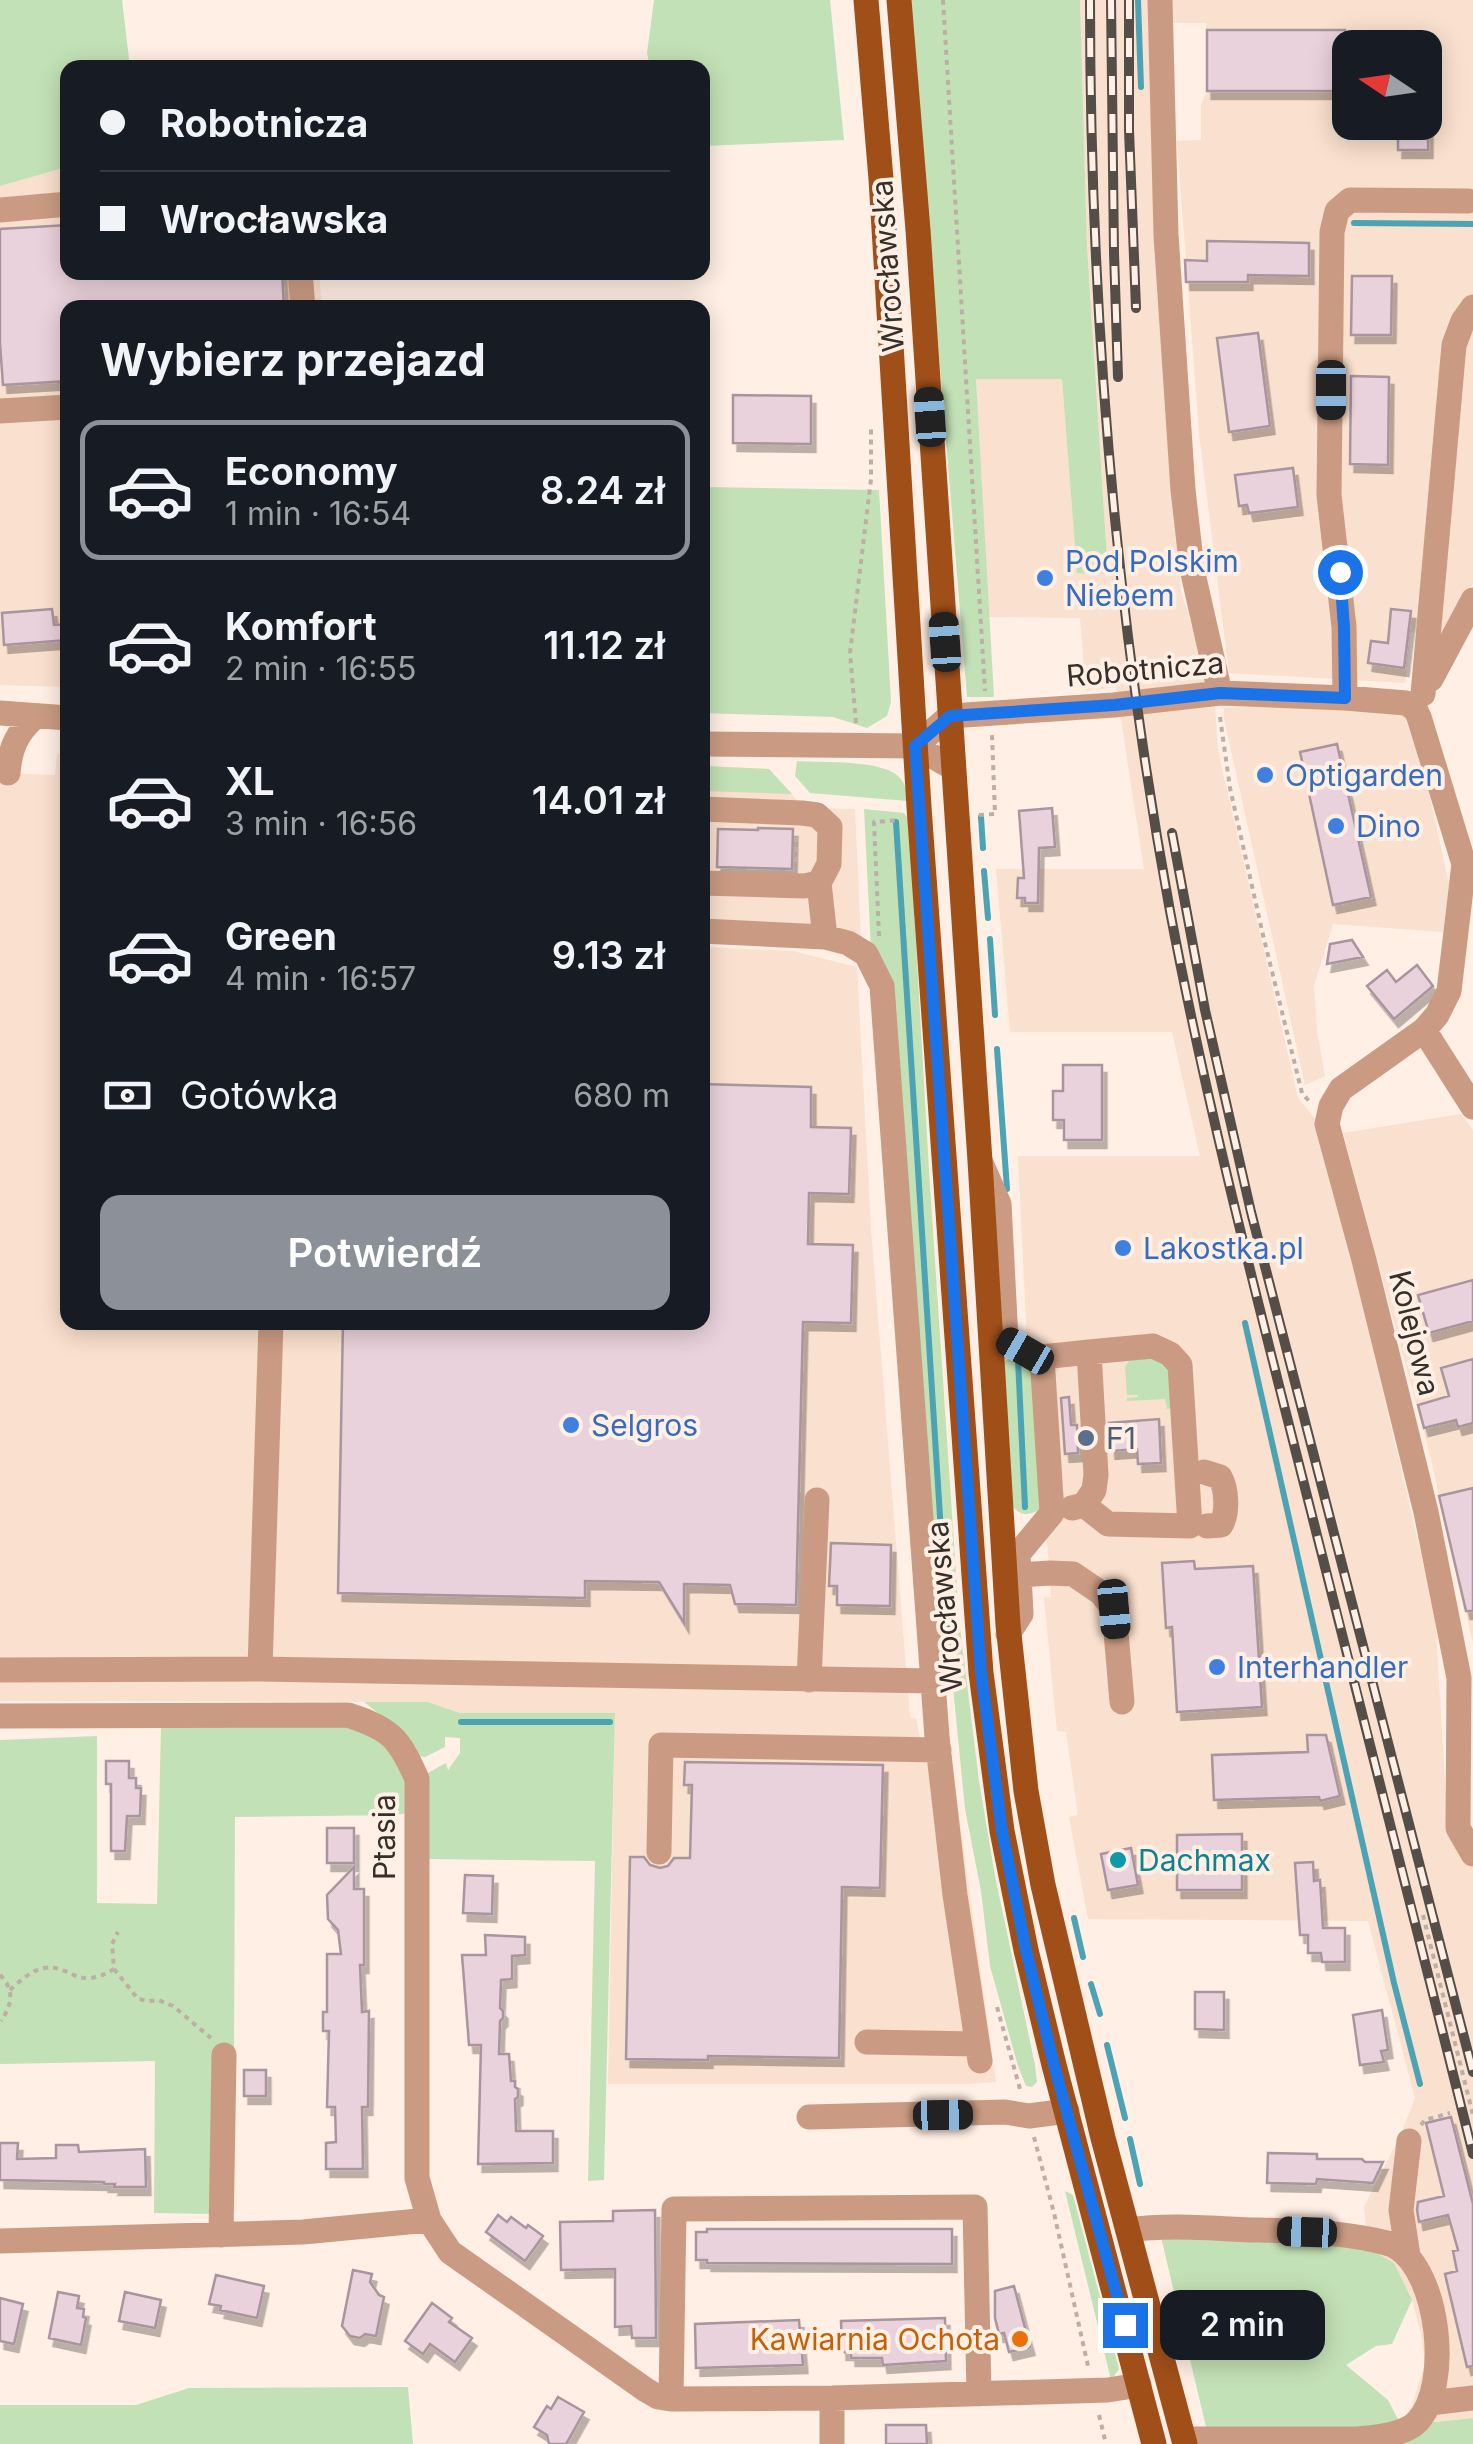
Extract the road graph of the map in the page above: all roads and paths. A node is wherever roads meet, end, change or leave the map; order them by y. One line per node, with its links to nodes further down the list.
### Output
1 (866, 0): 23 (main road, Wrocławska)
2 (899, 0): 19 (main road, Wrocławska)
3 (943, 0): 17 (path)
4 (1160, 0): 13 (street)
5 (1468, 201): 14 (street)
6 (60, 205): 7 (street)
7 (0, 210)
8 (1473, 307): 15 (street)
9 (60, 407): 10 (street)
10 (0, 411)
11 (871, 428): 21 (path)
12 (1473, 600): 15 (street)
13 (1220, 693): 14 (street, Robotnicza); 17 (street, Robotnicza); 35 (path)
14 (1345, 698): 15 (street, Robotnicza)
15 (1419, 702): 27 (street)
16 (0, 713): 18 (street)
17 (987, 714): 19 (street, Robotnicza)
18 (36, 716): 20 (street); 25 (street)
19 (950, 716): 23 (street); 24 (main road, Wrocławska)
20 (60, 718)
21 (856, 726)
22 (710, 744): 23 (street)
23 (915, 746): 24 (street); 66 (main road, Wrocławska)
24 (953, 768): 36 (main road, Wrocławska)
25 (8, 773)
26 (710, 809): 29 (street)
27 (1469, 864): 33 (street)
28 (710, 883): 29 (street)
29 (812, 885): 31 (street); 32 (street)
30 (710, 932): 31 (street)
31 (799, 936): 32 (street)
32 (825, 938): 50 (street)
33 (1424, 1030): 34 (street); 35 (street)
34 (1473, 1107)
35 (1327, 1124): 51 (street, Kolejowa)
36 (980, 1161): 39 (street); 46 (main road, Wrocławska)
37 (271, 1330): 48 (street)
38 (1089, 1352): 39 (street); 40 (street); 42 (street)
39 (1042, 1357): 43 (street)
40 (1196, 1473): 44 (street); 44 (street)
41 (817, 1500): 49 (street)
42 (1084, 1505): 43 (street); 44 (street)
43 (1052, 1514): 45 (street)
44 (1199, 1526)
45 (1020, 1575): 46 (street); 52 (street)
46 (1008, 1634): 73 (main road, Wrocławska)
47 (0, 1670): 48 (street)
48 (260, 1670): 49 (street)
49 (809, 1680): 50 (street)
50 (933, 1681): 54 (street)
51 (1466, 1683): 56 (street, Kolejowa)
52 (1122, 1702)
53 (0, 1716): 72 (street, Ptasia)
54 (939, 1750): 55 (street); 64 (street)
55 (658, 1852)
56 (1473, 1854)
57 (1423, 1915): 69 (path)
58 (118, 1932): 59 (path)
59 (114, 1968): 61 (path); 65 (path)
60 (0, 1975): 61 (path)
61 (10, 1990): 63 (path)
62 (996, 2002): 68 (path)
63 (0, 2021)
64 (867, 2042)
65 (224, 2055): 74 (street)
66 (1067, 2111): 68 (street); 77 (main road, Wrocławska)
67 (1450, 2113): 71 (path)
68 (1029, 2116): 70 (street); 78 (path)
69 (1473, 2116)
70 (809, 2117)
71 (1410, 2141): 76 (street)
72 (429, 2220): 74 (street); 80 (street, Ptasia)
73 (1128, 2230): 76 (street); 84 (main road, Wrocławska)
74 (221, 2235): 75 (street)
75 (0, 2241)
76 (1408, 2256): 83 (street)
77 (1139, 2385): 78 (street, Ptasia); 87 (main road, Wrocławska)
78 (1093, 2390): 79 (street, Ptasia); 86 (path)
79 (978, 2394): 80 (street); 81 (street, Ptasia)
80 (671, 2398): 81 (street, Ptasia)
81 (832, 2398): 85 (street)
82 (1473, 2398): 83 (street)
83 (1430, 2403): 84 (street)
84 (1184, 2441)
85 (832, 2444)
86 (1106, 2444)
87 (1154, 2444)

